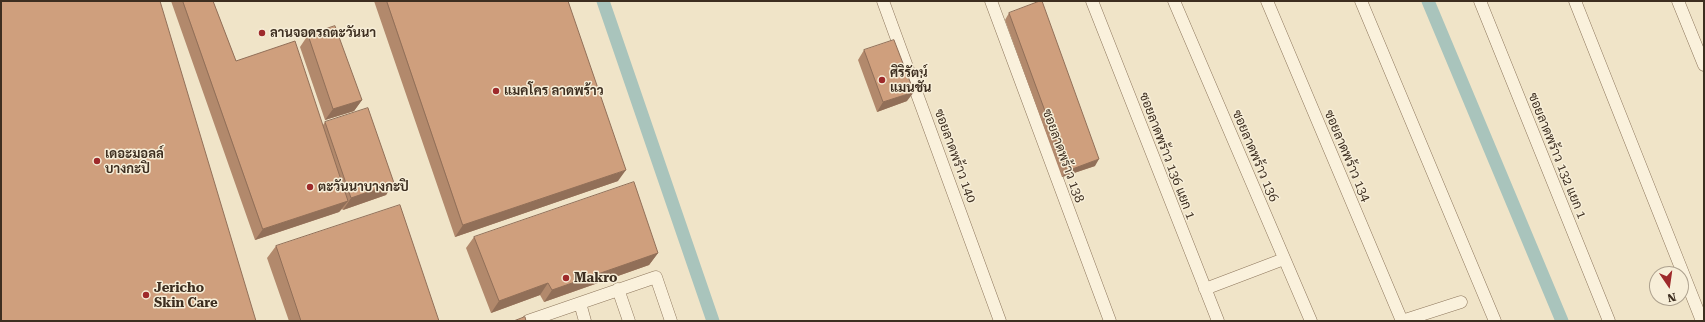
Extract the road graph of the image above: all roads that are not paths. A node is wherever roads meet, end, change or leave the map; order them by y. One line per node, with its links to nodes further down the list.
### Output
1 (883, 1): 21 (street, ซอยลาดพร้าว 140)
2 (991, 1): 22 (street, ซอยลาดพร้าว 138)
3 (1092, 1): 13 (street, ซอยลาดพร้าว 136 แยก 1)
4 (1174, 1): 11 (street, ซอยลาดพร้าว 136)
5 (1267, 1): 25 (street, ซอยลาดพร้าว 134)
6 (1362, 1): 26 (street)
7 (1480, 1): 27 (street, ซอยลาดพร้าว 132 แยก 1)
8 (1575, 1): 28 (street)
9 (1678, 1): 10 (street)
10 (1704, 65)
11 (1284, 259): 13 (street); 24 (street, ซอยลาดพร้าว 136)
12 (618, 289): 14 (street); 19 (street); 20 (street)
13 (1205, 289): 23 (street, ซอยลาดพร้าว 136 แยก 1)
14 (580, 302): 16 (street); 18 (street)
15 (1461, 302): 25 (street)
16 (544, 318): 17 (street)
17 (528, 321)
18 (585, 321)
19 (629, 321)
20 (671, 321)
21 (1000, 321)
22 (1110, 321)
23 (1218, 321)
24 (1311, 321)
25 (1402, 321)
26 (1495, 321)
27 (1609, 321)
28 (1702, 321)

